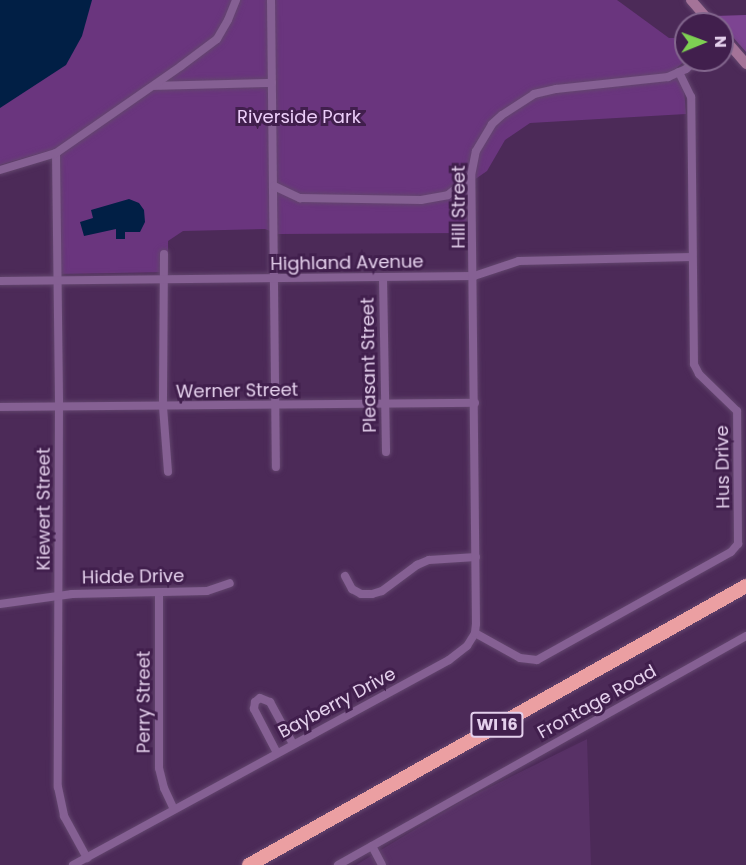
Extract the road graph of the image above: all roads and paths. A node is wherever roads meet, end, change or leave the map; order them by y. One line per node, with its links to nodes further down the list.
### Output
1 (236, 0): 9 (street)
2 (271, 0): 8 (street)
3 (691, 0): 4 (street)
4 (702, 12)
5 (734, 50): 6 (street)
6 (746, 64)
7 (679, 72): 12 (street, Hill Street); 15 (street, Hus Drive)
8 (272, 82): 9 (street); 13 (street)
9 (164, 83): 10 (street)
10 (56, 153): 11 (street); 21 (street, Kiewert Street)
11 (0, 170)
12 (471, 176): 13 (street); 16 (street, Hill Street)
13 (274, 186): 17 (street)
14 (164, 254): 19 (street)
15 (692, 257): 16 (street, Highland Avenue); 30 (street, Hus Drive)
16 (474, 276): 18 (street, Highland Avenue); 22 (street, Hill Street)
17 (275, 278): 18 (street, Highland Avenue); 19 (street, Highland Avenue); 23 (street)
18 (383, 278): 24 (street, Pleasant Street)
19 (163, 280): 21 (street, Highland Avenue); 27 (street)
20 (0, 281): 21 (street, Highland Avenue)
21 (57, 281): 25 (street, Kiewert Street)
22 (475, 403): 24 (street, Werner Street); 32 (street, Hill Street)
23 (276, 405): 24 (street, Werner Street); 27 (street, Werner Street); 29 (street)
24 (384, 405): 28 (street, Pleasant Street)
25 (59, 406): 26 (street, Werner Street); 27 (street, Werner Street); 37 (street, Kiewert Street)
26 (0, 407)
27 (163, 407): 31 (street)
28 (386, 452)
29 (276, 467)
30 (742, 468): 39 (street, Hus Drive)
31 (168, 472)
32 (476, 557): 33 (street); 39 (street)
33 (345, 576)
34 (230, 583): 36 (street, Hidde Drive)
35 (746, 586): 47 (highway, WI 16)
36 (159, 592): 37 (street, Hidde Drive); 43 (street, Perry Street)
37 (59, 595): 38 (street, Hidde Drive); 45 (street, Kiewert Street)
38 (0, 604)
39 (475, 633): 41 (street, Bayberry Drive)
40 (746, 636): 44 (street, Frontage Road)
41 (293, 744): 42 (street, Bayberry Drive); 42 (street)
42 (277, 753): 43 (street, Bayberry Drive)
43 (174, 809): 45 (street, Bayberry Drive)
44 (372, 846): 48 (street, Frontage Road); 49 (street)
45 (87, 858): 46 (street, Bayberry Drive)
46 (73, 865)
47 (249, 865)
48 (338, 865)
49 (382, 865)

